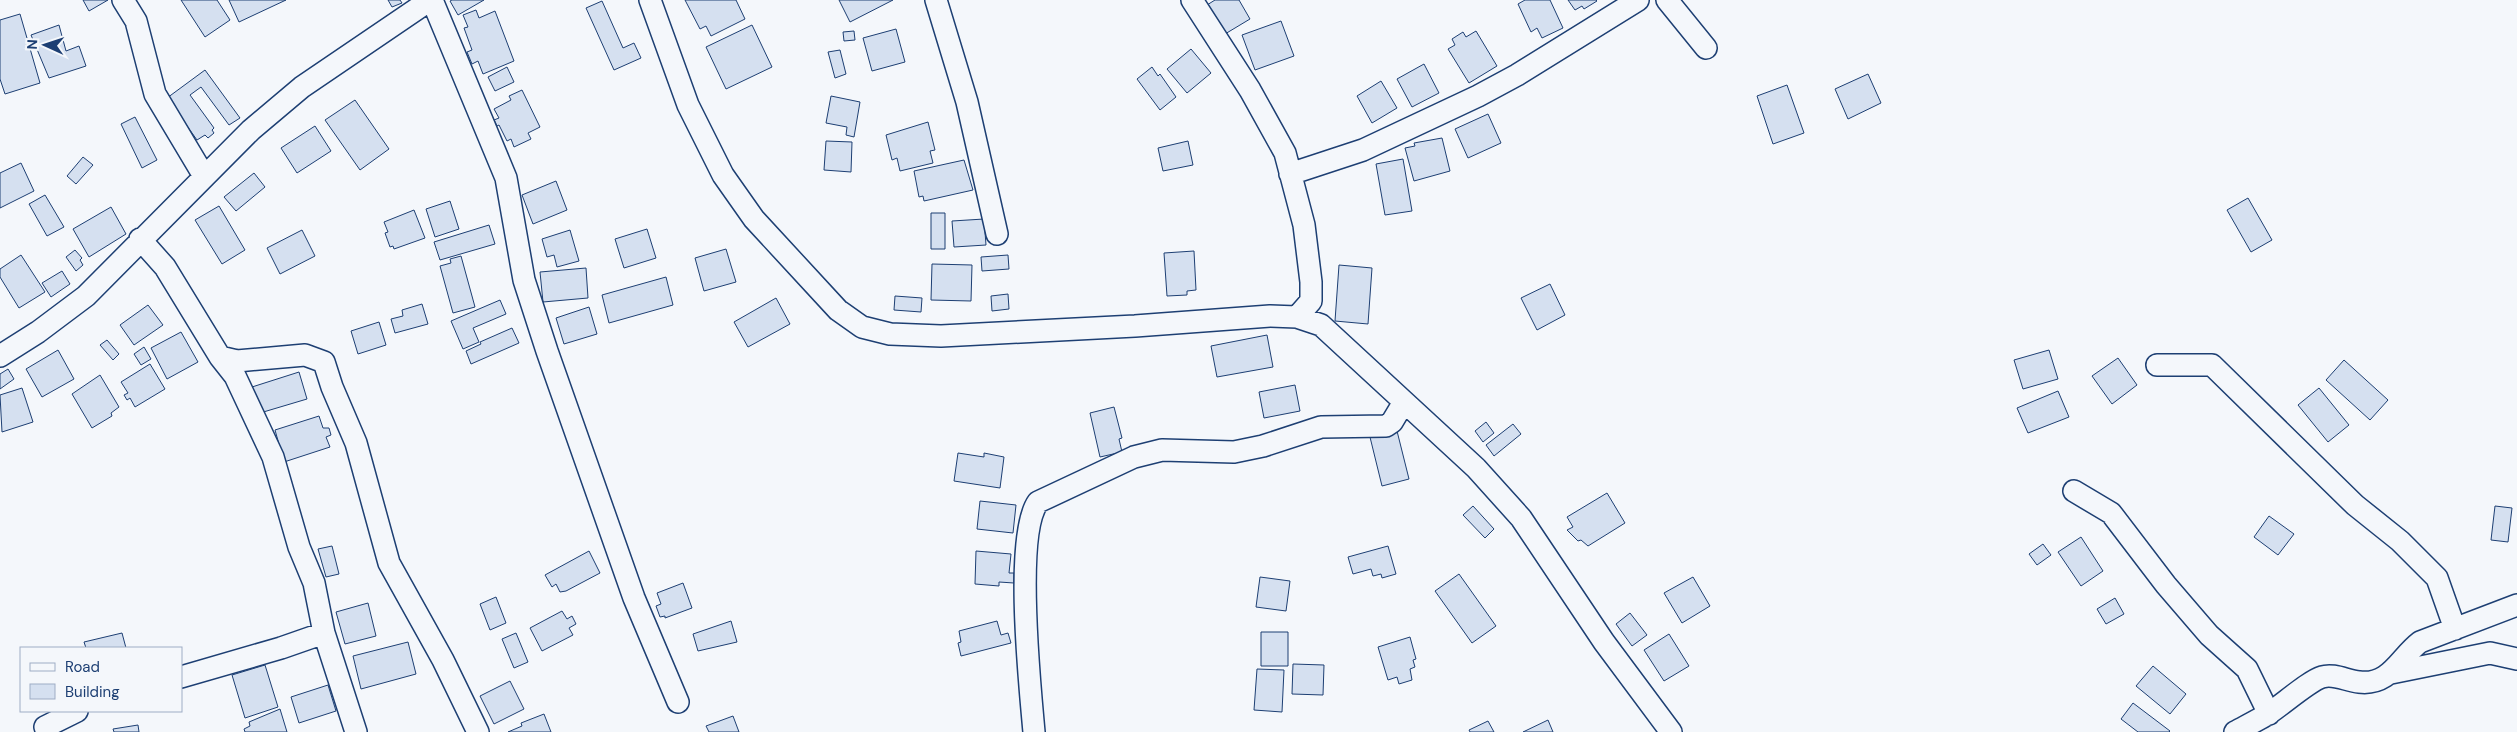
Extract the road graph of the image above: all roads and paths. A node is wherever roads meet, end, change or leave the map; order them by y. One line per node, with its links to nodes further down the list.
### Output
1 (123, 0): 10 (street)
2 (431, 0): 10 (street); 25 (street)
3 (650, 0): 13 (street)
4 (936, 0): 11 (street)
5 (1192, 0): 9 (street)
6 (1638, 0): 9 (street)
7 (1667, 0): 8 (street)
8 (1706, 48)
9 (1290, 174): 13 (street)
10 (204, 176): 12 (street)
11 (997, 234)
12 (140, 239): 14 (street); 15 (street)
13 (1297, 317): 17 (street)
14 (0, 356)
15 (220, 357): 21 (street); 30 (street)
16 (2157, 365): 20 (street)
17 (1404, 402): 31 (street); 32 (street)
18 (2074, 491): 27 (street)
19 (2517, 605): 20 (street)
20 (2454, 629): 23 (street)
21 (324, 632): 24 (street); 29 (street)
22 (2517, 659): 23 (street)
23 (2391, 673): 27 (street)
24 (182, 677)
25 (678, 702)
26 (74, 712): 28 (street)
27 (2269, 714): 33 (street)
28 (45, 727)
29 (356, 732)
30 (478, 732)
31 (1034, 732)
32 (1671, 732)
33 (2235, 732)

